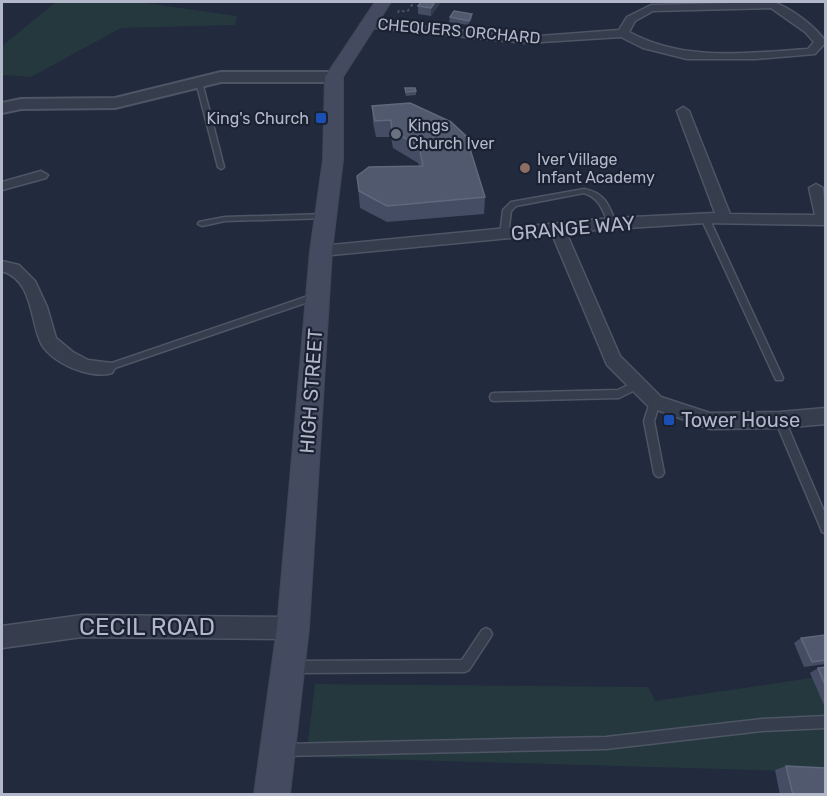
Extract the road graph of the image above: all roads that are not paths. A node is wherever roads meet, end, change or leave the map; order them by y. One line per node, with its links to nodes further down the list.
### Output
1 (383, 2): 2 (main road)
2 (367, 24): 5 (street, CHEQUERS ORCHARD); 8 (main road)
3 (809, 30): 4 (street); 5 (street); 6 (street)
4 (825, 32)
5 (623, 33): 6 (street)
6 (811, 52): 7 (street)
7 (825, 52)
8 (334, 77): 9 (street); 16 (main road, HIGH STREET)
9 (199, 82): 10 (street); 12 (lane)
10 (2, 108)
11 (682, 111): 17 (street)
12 (221, 167)
13 (41, 175): 14 (street)
14 (2, 186)
15 (816, 188): 19 (street)
16 (326, 216): 21 (lane); 24 (main road, HIGH STREET)
17 (724, 218): 18 (street, GRANGE WAY); 19 (street, GRANGE WAY)
18 (705, 219): 20 (street, GRANGE WAY); 28 (lane)
19 (824, 220)
20 (612, 223): 22 (street, GRANGE WAY); 23 (lane)
21 (202, 224)
22 (558, 230): 23 (street, GRANGE WAY); 29 (street)
23 (504, 235): 24 (street, GRANGE WAY)
24 (321, 251): 26 (main road, HIGH STREET)
25 (2, 266): 27 (street)
26 (318, 296): 27 (lane); 36 (main road, HIGH STREET)
27 (106, 368)
28 (780, 378)
29 (636, 385): 30 (lane); 31 (street)
30 (494, 397)
31 (655, 402): 33 (street); 34 (lane)
32 (825, 416): 33 (street)
33 (780, 420): 35 (lane)
34 (659, 473)
35 (825, 529)
36 (292, 628): 38 (street, CECIL ROAD); 39 (main road, HIGH STREET)
37 (486, 634): 39 (lane)
38 (2, 637)
39 (289, 666): 41 (main road, HIGH STREET)
40 (825, 722): 41 (lane)
41 (278, 750): 42 (main road, HIGH STREET)
42 (272, 795)

